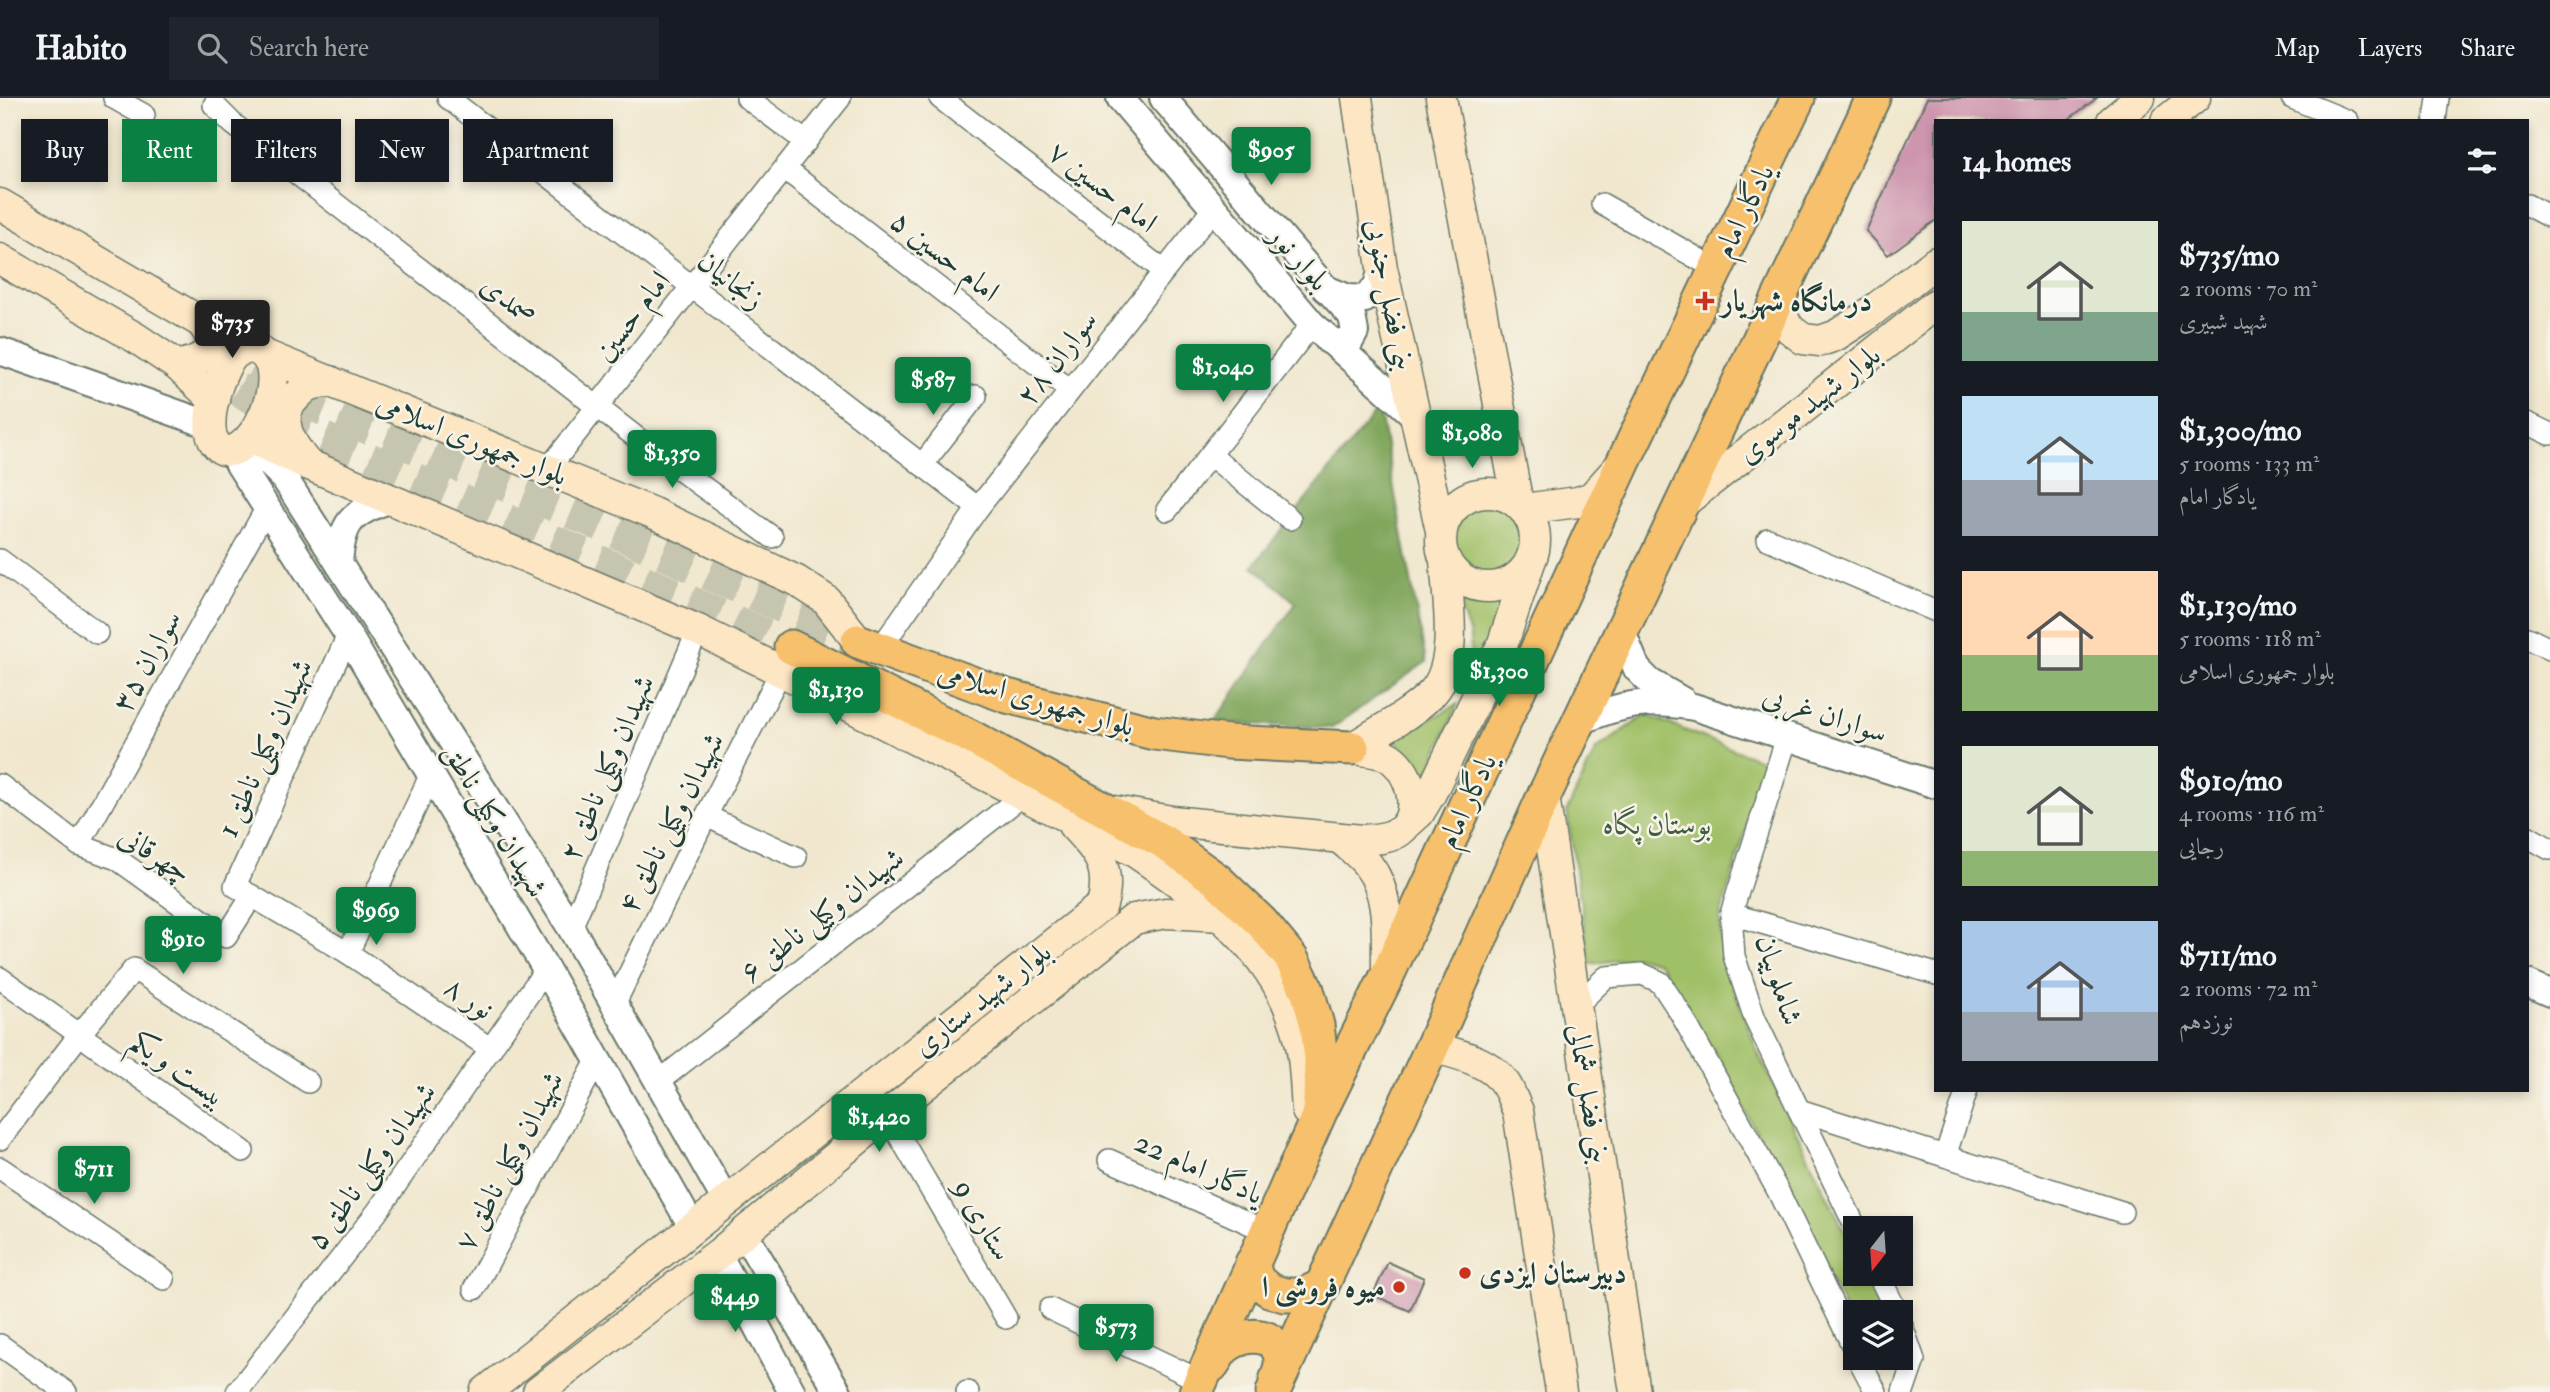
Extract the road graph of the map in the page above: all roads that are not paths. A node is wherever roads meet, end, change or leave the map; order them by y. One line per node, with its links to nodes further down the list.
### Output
1 (114, 98): 17 (street)
2 (448, 98): 34 (street, زنجانیان)
3 (747, 98): 22 (street)
4 (840, 98): 22 (street, امام حسین)
5 (940, 98): 33 (street, امام حسین ۷)
6 (1120, 98): 27 (street, بلوار نور)
7 (1163, 98): 35 (street, بلوار نور)
8 (1357, 98): 31 (main road, بنی فضل جنوبی)
9 (1441, 98): 60 (main road)
10 (1873, 98): 36 (main road)
11 (2140, 98): 18 (main road)
12 (2195, 98): 19 (main road)
13 (2292, 98): 20 (street)
14 (2438, 98): 21 (street)
15 (1790, 101): 32 (main road, یادگار امام)
16 (214, 105): 46 (street, صمدی)
17 (144, 115)
18 (2114, 119)
19 (2169, 119)
20 (2343, 119)
21 (2435, 119)
22 (806, 142): 23 (street, امام حسین)
23 (785, 169): 34 (street, امام حسین); 44 (street, امام حسین ۵)
24 (0, 204): 38 (main road, بلوار جمهوری اسلامی)
25 (1602, 204): 32 (street)
26 (2529, 206): 28 (street)
27 (1213, 209): 33 (street, سواران ۲۸); 39 (street, بلوار نور)
28 (2550, 217)
29 (0, 260): 42 (main road)
30 (1934, 264): 36 (main road, بلوار شهید موسوی)
31 (1382, 268): 35 (street, بلوار نور); 48 (main road, بنی فضل جنوبی)
32 (1716, 269): 53 (main road, یادگار امام)
33 (1164, 271): 44 (street, سواران ۲۸)
34 (692, 287): 46 (street, امام حسین); 55 (street, زنجانیان)
35 (1326, 289): 39 (street)
36 (1782, 293): 58 (main road)
37 (1934, 306): 58 (main road, بلوار شهید موسوی)
38 (201, 322): 41 (main road, بلوار جمهوری اسلامی); 42 (main road)
39 (1320, 332): 48 (street, بلوار نور); 52 (street)
40 (0, 351): 47 (street)
41 (255, 353): 43 (main road, بلوار جمهوری اسلامی); 47 (main road); 51 (main road)
42 (178, 366): 47 (main road)
43 (330, 381): 54 (main road); 56 (main road, بلوار جمهوری اسلامی)
44 (1070, 390): 61 (street, سواران ۲۸)
45 (976, 396): 55 (street)
46 (598, 407): 56 (street, امام حسین); 64 (street, صمدی)
47 (212, 412): 51 (main road)
48 (1415, 416): 66 (main road, بنی فضل جنوبی)
49 (2529, 424): 50 (street)
50 (2550, 434)
51 (243, 444): 54 (main road, بلوار جمهوری اسلامی); 59 (street, شهیدان وکیلی ناطق); 69 (street, شهیدان وکیلی ناطق)
52 (1210, 455): 62 (street); 63 (street)
53 (1624, 461): 60 (main road); 106 (main road, یادگار امام)
54 (307, 464): 57 (main road, بلوار جمهوری اسلامی)
55 (922, 465): 61 (street, زنجانیان)
56 (548, 469): 76 (main road, بلوار جمهوری اسلامی)
57 (391, 499): 69 (street); 71 (main road, بلوار جمهوری اسلامی)
58 (1683, 503): 72 (main road)
59 (267, 506): 74 (street, شهیدان وکیلی ناطق); 94 (street, سواران ۳۵)
60 (1520, 507): 66 (main road); 67 (main road)
61 (978, 508): 76 (street, سواران ۲۸)
62 (1167, 510)
63 (1290, 519)
64 (772, 537)
65 (1768, 539): 70 (street)
66 (1443, 545): 67 (main road); 82 (main road)
67 (1532, 556): 91 (main road)
68 (0, 560): 73 (street)
69 (339, 564): 102 (street, شهیدان وکیلی ناطق)
70 (1934, 610)
71 (698, 630): 78 (main road, بلوار جمهوری اسلامی); 102 (street, شهیدان وکیلی ناطق ٢)
72 (1622, 632): 79 (street); 80 (main road)
73 (97, 633)
74 (348, 635): 83 (street, شهیدان وکیلی ناطق); 97 (street, شهیدان وکیلی ناطق 1)
75 (2529, 639): 77 (street)
76 (869, 645): 82 (main road, بلوار جمهوری اسلامی)
77 (2550, 649)
78 (786, 659): 86 (main road, بلوار جمهوری اسلامی); 88 (main road, بلوار جمهوری اسلامی); 89 (street, شهیدان وکیلی ناطق ۴)
79 (1694, 707): 80 (street); 81 (street, سواران غربی)
80 (1579, 722): 87 (main road)
81 (1787, 737): 84 (street, سواران غربی); 99 (street, شاملوییان)
82 (1352, 748): 91 (main road)
83 (430, 776): 103 (street); 104 (street, شهیدان وکیلی ناطق)
84 (1934, 784)
85 (0, 785): 94 (street)
86 (1023, 795): 90 (main road, بلوار جمهوری اسلامی); 117 (street, شهیدان وکیلی ناطق ۶)
87 (1544, 796): 111 (main road, بنی فضل شمالی); 113 (main road)
88 (1102, 808): 93 (main road); 121 (main road, بلوار جمهوری اسلامی)
89 (706, 816): 96 (street); 110 (street, شهیدان وکیلی ناطق ۴)
90 (1065, 817): 98 (main road); 100 (main road, بلوار جمهوری اسلامی)
91 (1407, 825): 93 (main road)
92 (2529, 837): 95 (street)
93 (1351, 839): 106 (main road)
94 (79, 845): 97 (street, چهرقانی)
95 (2550, 849)
96 (796, 857)
97 (243, 891): 103 (street, نور ۸)
98 (1102, 905): 101 (main road); 127 (main road, بلوار شهید ستاری)
99 (1731, 914): 105 (street); 119 (street, شاملوییان)
100 (1222, 916): 101 (main road, بلوار شهید ستاری); 121 (main road, بلوار جمهوری اسلامی)
101 (1134, 919): 120 (main road, بلوار شهید ستاری)
102 (571, 928): 110 (street, شهیدان وکیلی ناطق)
103 (348, 953): 114 (street, نور ۸)
104 (546, 970): 114 (street, شهیدان وکیلی ناطق ۵); 115 (street, شهیدان وکیلی ناطق)
105 (1934, 973)
106 (1387, 976): 121 (main road, یادگار امام)
107 (0, 978): 112 (street, بیست و یکم)
108 (2529, 984): 109 (street)
109 (2550, 993)
110 (615, 1003): 117 (street, شهیدان وکیلی ناطق)
111 (1575, 1007): 142 (street); 155 (main road, بنی فضل شمالی)
112 (79, 1035): 116 (street); 122 (street); 123 (street, بیست و یکم)
113 (1432, 1047): 136 (main road); 154 (main road)
114 (491, 1049): 149 (street, شهیدان وکیلی ناطق ۵)
115 (597, 1061): 130 (street, شهیدان وکیلی ناطق); 137 (street, شهیدان وکیلی ناطق ۷)
116 (308, 1082)
117 (658, 1082): 127 (street, شهیدان وکیلی ناطق)
118 (1966, 1092): 124 (street)
119 (1799, 1110): 124 (street); 129 (street, شاملوییان)
120 (887, 1115): 132 (main road, بلوار شهید ستاری); 141 (street, ستاری 9)
121 (1314, 1126): 131 (main road, یادگار امام)
122 (0, 1139)
123 (243, 1151)
124 (1945, 1156): 128 (street)
125 (1109, 1160): 131 (street, یادگار امام 22)
126 (0, 1168): 135 (street)
127 (726, 1201): 130 (main road, بلوار شهید ستاری)
128 (2122, 1212)
129 (1850, 1216)
130 (693, 1228): 150 (main road, بلوار شهید ستاری)
131 (1266, 1231): 134 (main road, یادگار امام)
132 (744, 1233): 133 (main road, بلوار شهید ستاری); 138 (street)
133 (718, 1254): 140 (street); 151 (main road, بلوار شهید ستاری)
134 (1252, 1263): 136 (main road); 146 (main road, یادگار امام)
135 (164, 1279)
136 (1322, 1286): 147 (main road)
137 (474, 1289)
138 (781, 1296): 140 (street); 153 (street)
139 (1050, 1309): 146 (street)
140 (748, 1310): 152 (street)
141 (1006, 1318)
142 (1843, 1327)
143 (0, 1345): 148 (street)
144 (1864, 1370): 156 (street)
145 (1911, 1370): 157 (street)
146 (1198, 1387): 147 (main road)
147 (1274, 1391)
148 (66, 1392)
149 (237, 1392)
150 (485, 1392)
151 (538, 1392)
152 (792, 1392)
153 (838, 1392)
154 (1561, 1392)
155 (1635, 1392)
156 (1876, 1392)
157 (1903, 1392)

